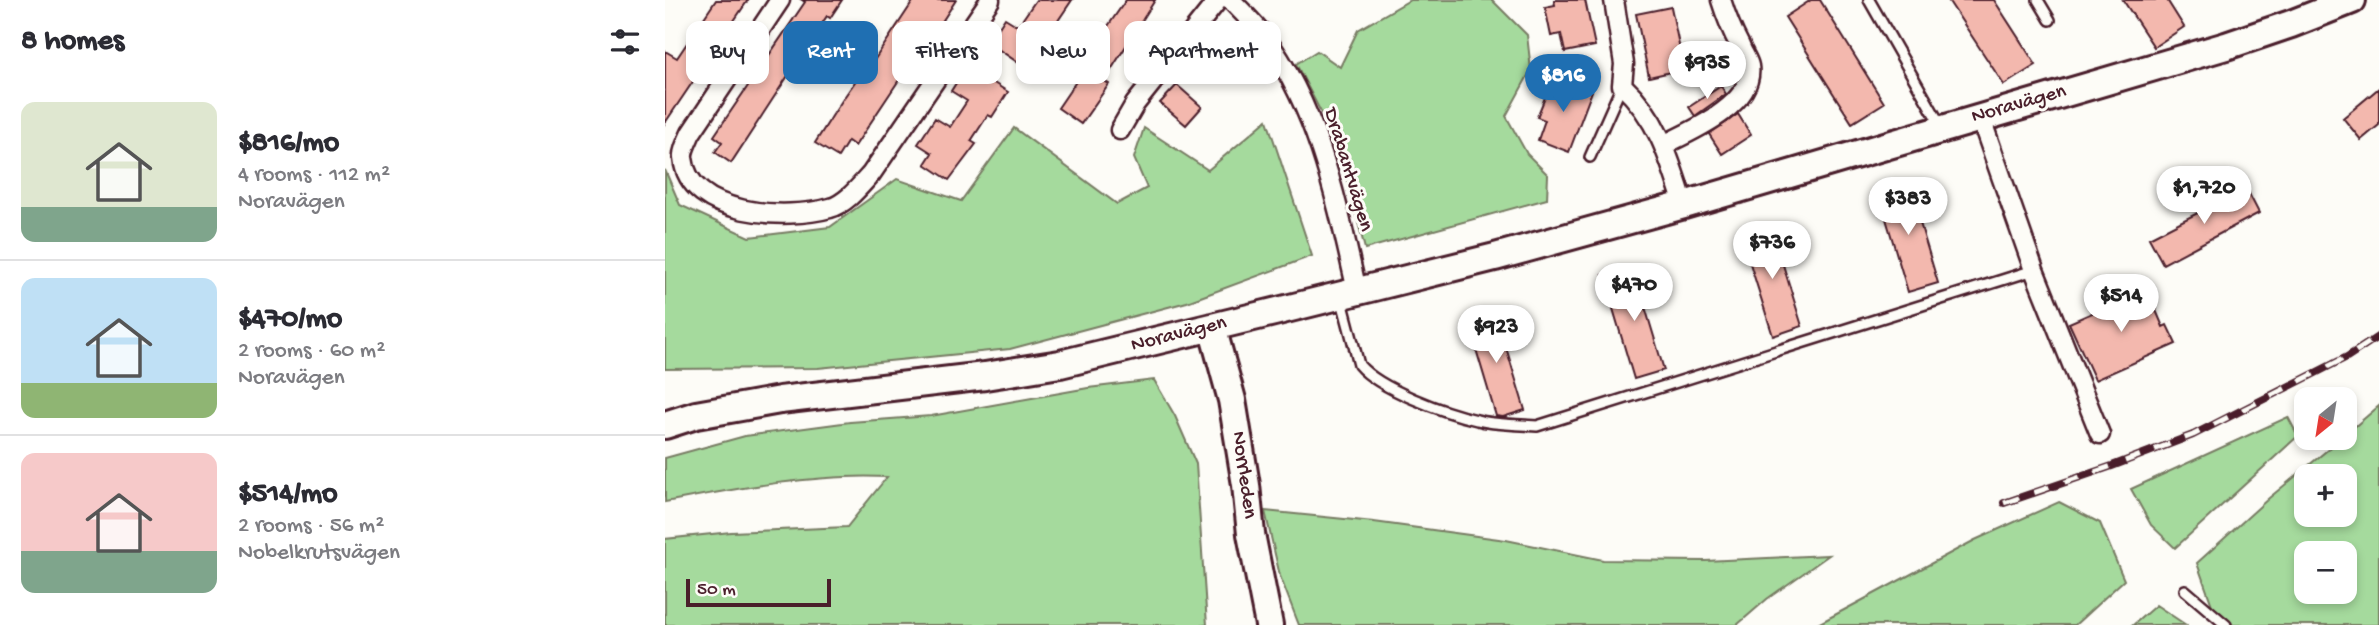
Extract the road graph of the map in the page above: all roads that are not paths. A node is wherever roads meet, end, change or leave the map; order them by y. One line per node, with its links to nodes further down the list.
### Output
1 (780, 0): 2 (street)
2 (990, 0)
3 (1219, 0): 14 (street)
4 (1231, 0): 19 (street, Drabantvägen)
5 (1613, 0): 11 (street)
6 (1721, 0): 15 (street)
7 (1869, 0): 13 (lane)
8 (2038, 0): 10 (lane)
9 (2352, 0): 12 (street, Noravägen)
10 (2050, 20)
11 (1622, 85): 15 (street); 16 (lane)
12 (1980, 116): 13 (street, Noravägen); 18 (street)
13 (1942, 128): 17 (street, Noravägen)
14 (1120, 130)
15 (1665, 144): 17 (street)
16 (1590, 157)
17 (1684, 205): 19 (street, Noravägen)
18 (2034, 270): 19 (lane); 22 (street)
19 (1349, 293): 20 (street, Noravägen)
20 (1212, 327): 21 (street, Noravägen); 24 (street, Norrleden)
21 (665, 425)
22 (2100, 434)
23 (2185, 590): 25 (lane)
24 (1269, 625)
25 (2226, 625)

